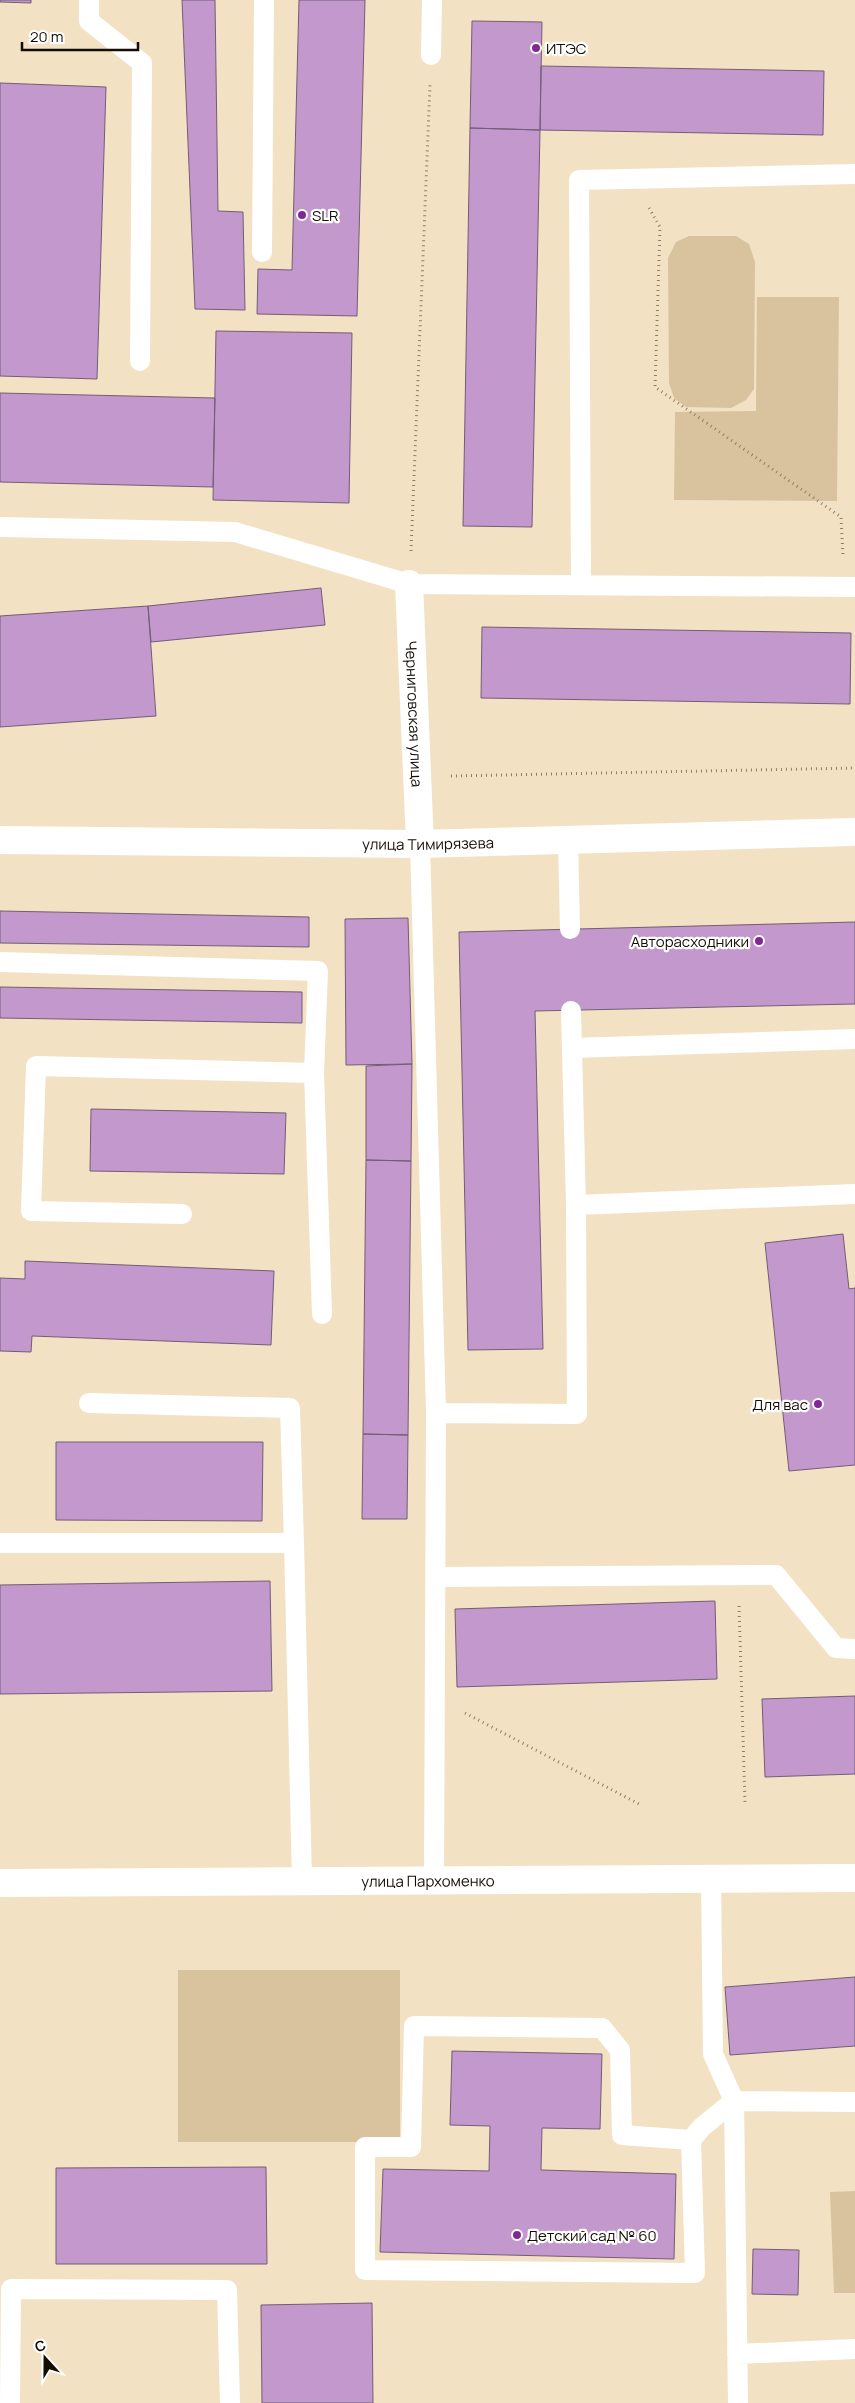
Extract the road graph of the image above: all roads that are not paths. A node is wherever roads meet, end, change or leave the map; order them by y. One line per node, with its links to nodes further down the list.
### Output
1 (89, 0): 7 (lane)
2 (264, 0): 6 (lane)
3 (432, 0): 4 (lane)
4 (431, 55)
5 (855, 174): 10 (lane)
6 (262, 252)
7 (140, 361)
8 (0, 527): 9 (lane)
9 (410, 584): 10 (lane); 15 (street, Черниговская улица)
10 (580, 584): 11 (lane)
11 (849, 586)
12 (855, 832): 13 (street, улица Тимирязева)
13 (568, 839): 15 (street, улица Тимирязева); 16 (lane)
14 (0, 840): 15 (street, улица Тимирязева)
15 (420, 844): 27 (lane)
16 (570, 929)
17 (0, 962): 21 (lane)
18 (571, 1011): 20 (lane)
19 (855, 1039): 20 (lane)
20 (572, 1048): 23 (lane)
21 (314, 1073): 24 (lane); 25 (lane)
22 (855, 1194): 23 (lane)
23 (576, 1204): 27 (lane)
24 (182, 1214)
25 (322, 1314)
26 (88, 1403): 29 (lane)
27 (436, 1414): 30 (lane)
28 (0, 1543): 29 (lane)
29 (294, 1543): 35 (lane)
30 (436, 1577): 31 (lane); 34 (lane)
31 (855, 1648)
32 (855, 1878): 33 (street, улица Пархоменко)
33 (711, 1879): 34 (street, улица Пархоменко); 37 (lane)
34 (434, 1880): 35 (street, улица Пархоменко)
35 (302, 1881): 36 (street, улица Пархоменко)
36 (0, 1883)
37 (734, 2101): 38 (lane); 39 (lane); 41 (lane)
38 (855, 2102)
39 (691, 2140): 39 (lane)
40 (855, 2349): 41 (lane)
41 (737, 2354): 44 (lane)
42 (10, 2403): 43 (lane)
43 (230, 2403)
44 (738, 2403)

